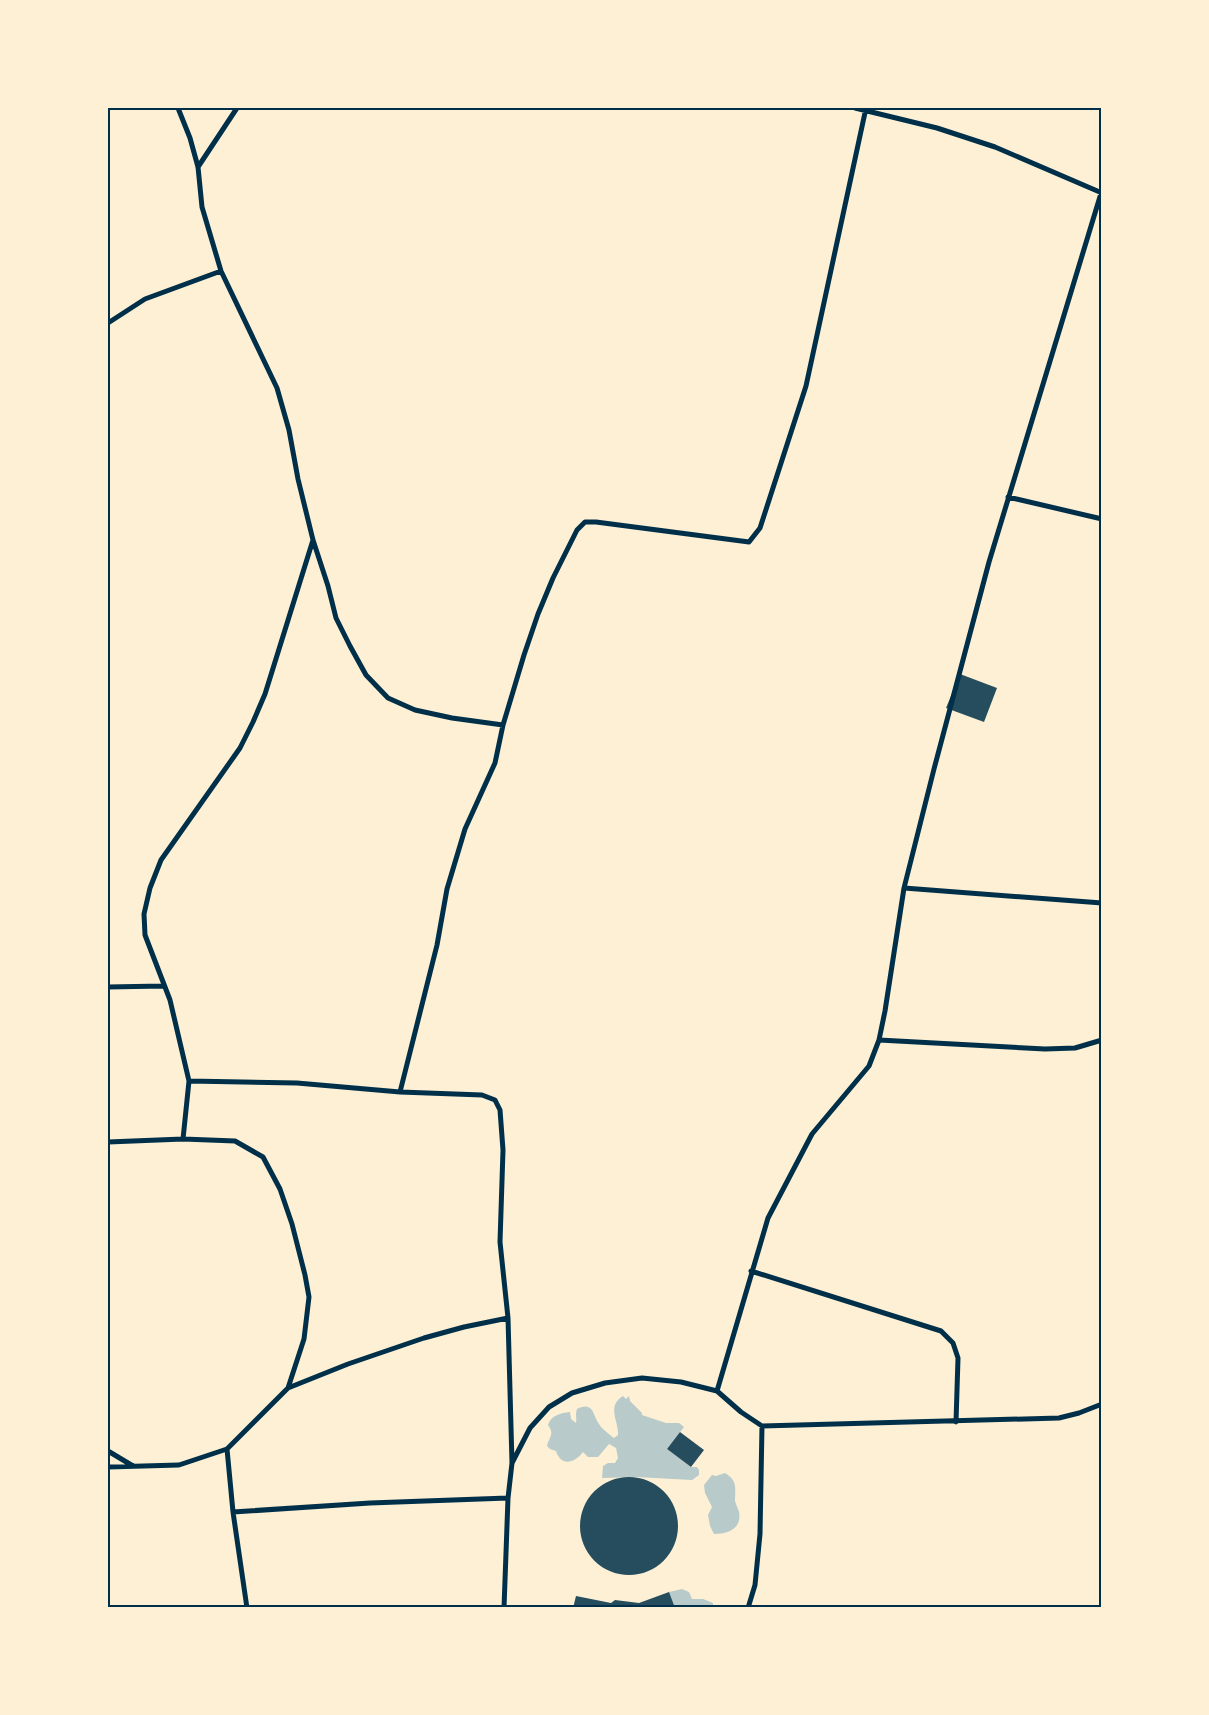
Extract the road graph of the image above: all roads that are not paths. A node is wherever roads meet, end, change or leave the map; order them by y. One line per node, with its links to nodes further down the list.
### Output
1 (178, 108): 5 (street)
2 (237, 108): 5 (street)
3 (855, 108): 4 (street)
4 (865, 109): 6 (street); 12 (street)
5 (198, 167): 7 (street)
6 (1101, 192): 9 (street)
7 (221, 271): 8 (street); 11 (street)
8 (108, 323)
9 (1008, 498): 10 (street); 13 (street)
10 (1102, 519)
11 (313, 540): 12 (street); 15 (street)
12 (503, 724): 20 (street)
13 (904, 888): 14 (street); 17 (street)
14 (1102, 903)
15 (163, 986): 16 (street); 19 (street)
16 (108, 987)
17 (879, 1040): 18 (street); 23 (street)
18 (1102, 1040)
19 (189, 1081): 20 (street); 21 (street)
20 (400, 1092): 24 (street)
21 (183, 1139): 22 (street); 25 (street)
22 (108, 1142)
23 (752, 1271): 26 (street); 28 (street)
24 (508, 1318): 25 (street); 32 (street)
25 (288, 1388): 30 (street)
26 (717, 1391): 29 (street); 32 (street)
27 (1102, 1404): 28 (street)
28 (956, 1422): 29 (street)
29 (762, 1426): 39 (street)
30 (227, 1449): 34 (street); 36 (street)
31 (108, 1451): 34 (street)
32 (512, 1463): 35 (street)
33 (108, 1467): 34 (street)
34 (134, 1467)
35 (508, 1498): 36 (street); 38 (street)
36 (233, 1512): 37 (street)
37 (247, 1608)
38 (504, 1608)
39 (748, 1608)

